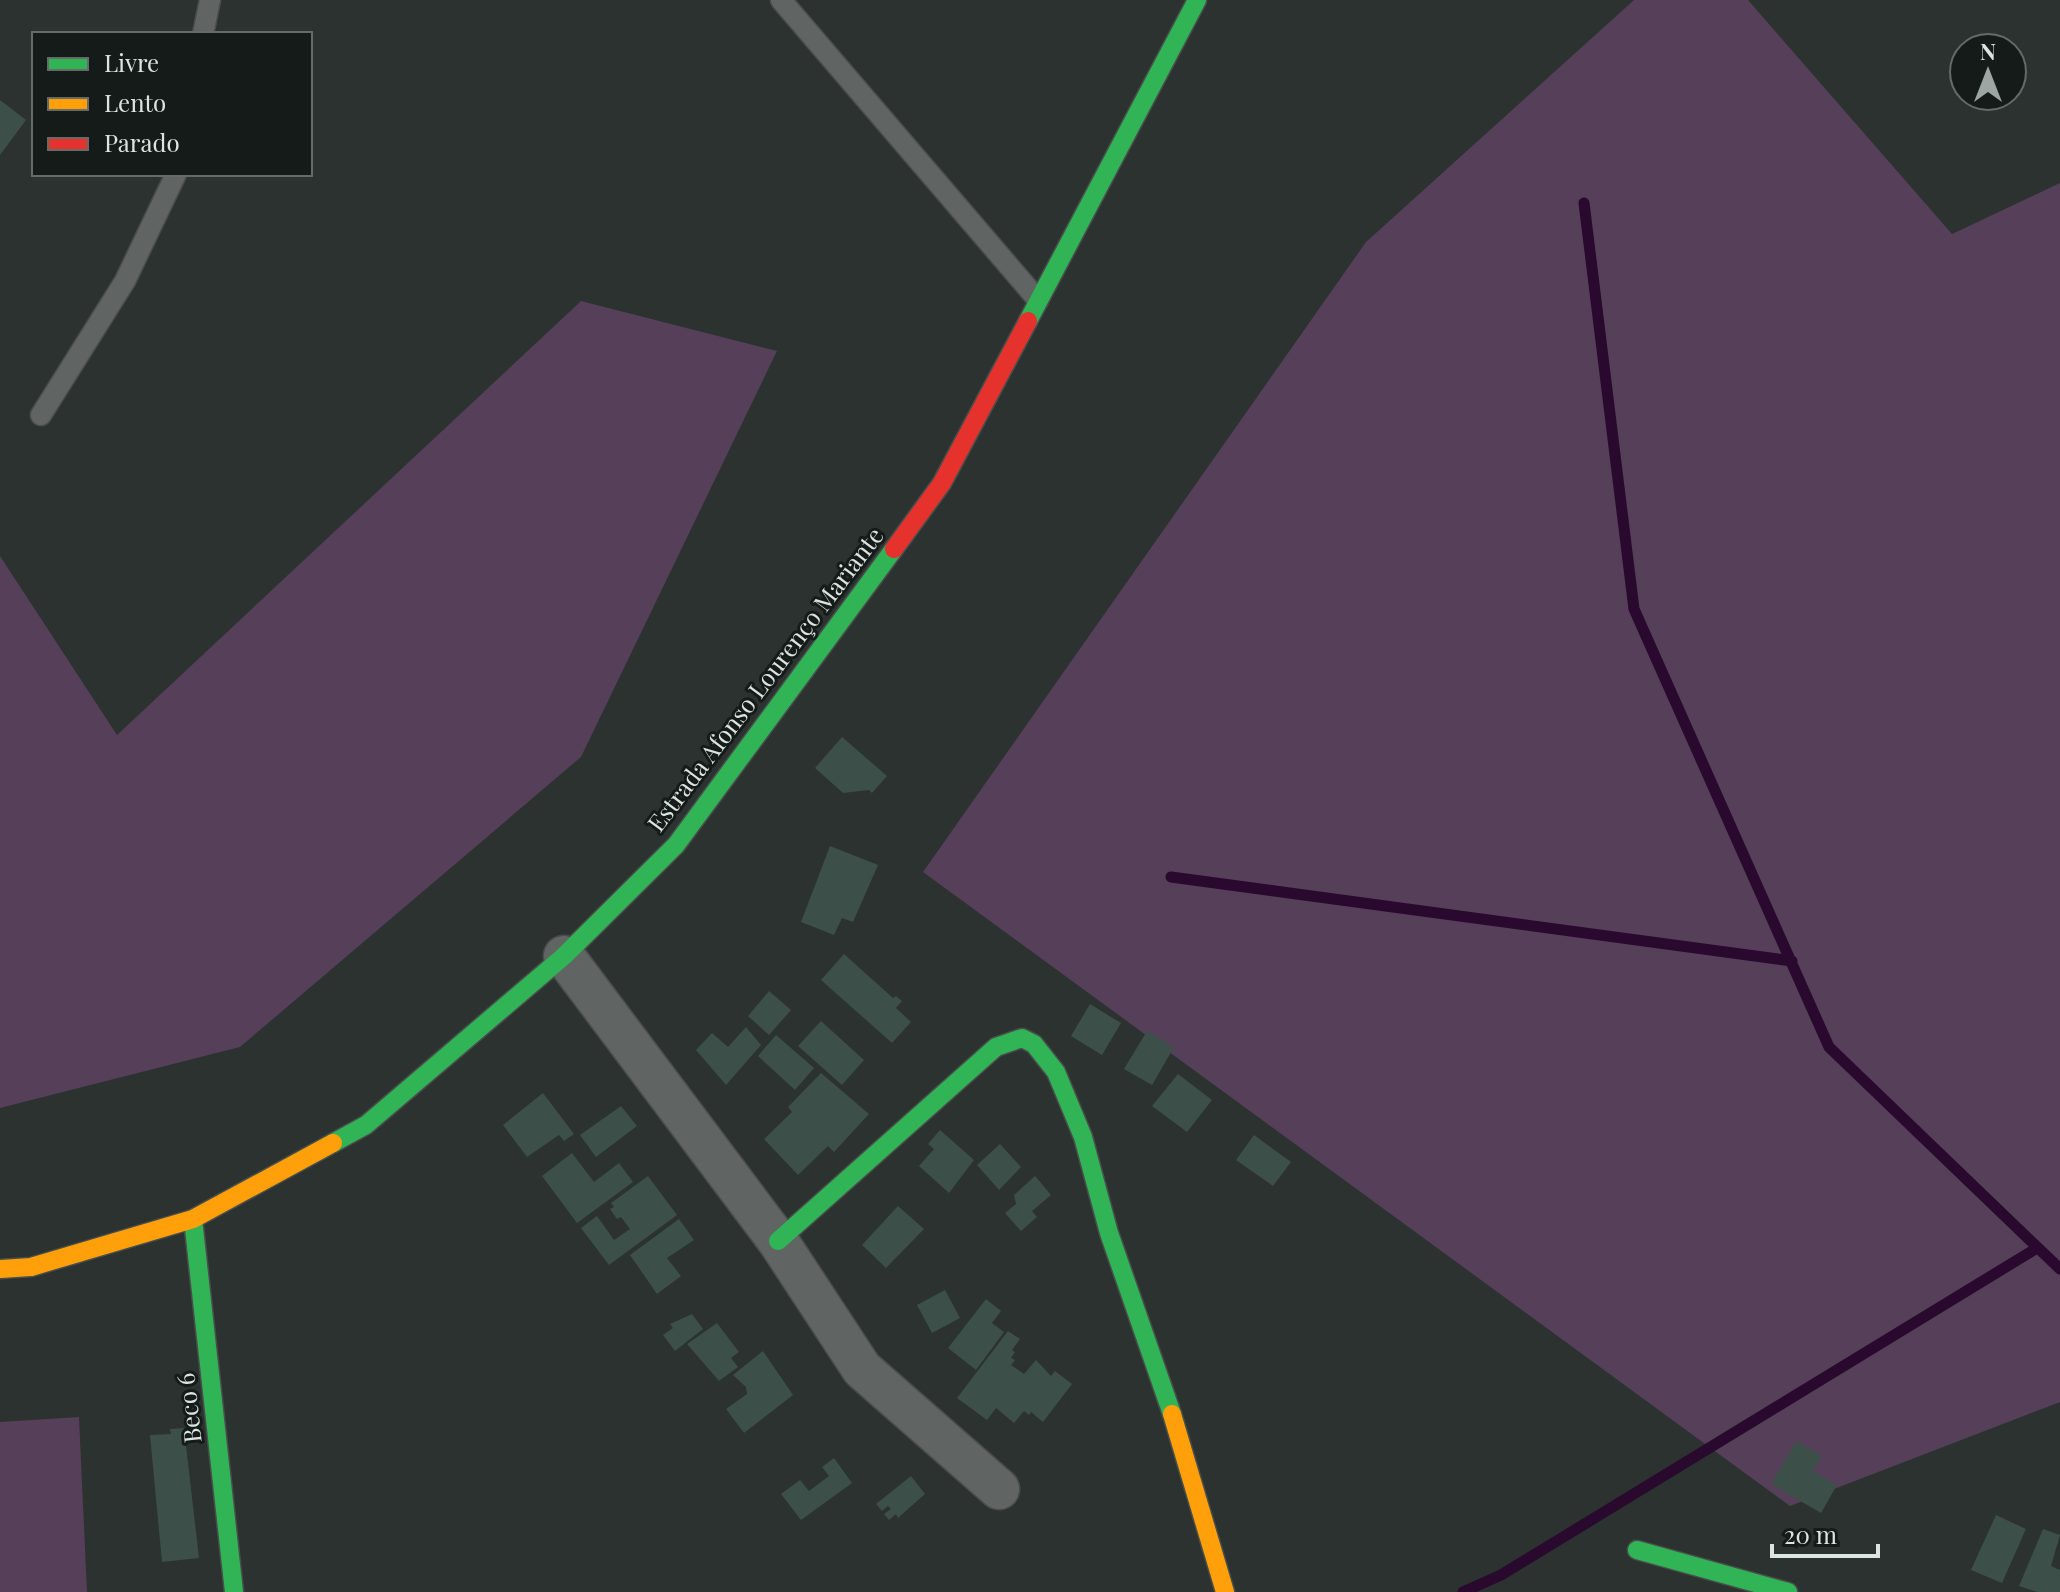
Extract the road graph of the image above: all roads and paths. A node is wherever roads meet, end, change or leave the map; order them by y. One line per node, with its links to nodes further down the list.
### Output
1 (210, 0): 4 (lane)
2 (781, 0): 6 (lane)
3 (1197, 0): 6 (main road, Estrada Afonso Lourenço Mariante)
4 (203, 32)
5 (175, 176): 7 (lane)
6 (1038, 300): 8 (main road, Estrada Afonso Lourenço Mariante)
7 (41, 415)
8 (564, 956): 9 (main road, Estrada Afonso Lourenço Mariante); 10 (street)
9 (193, 1219): 11 (main road, Estrada Afonso Lourenço Mariante); 14 (main road, Beco 6)
10 (778, 1241): 12 (street); 15 (main road)
11 (0, 1269)
12 (999, 1489)
13 (1637, 1550): 16 (main road)
14 (234, 1592)
15 (1225, 1592)
16 (1788, 1592)

